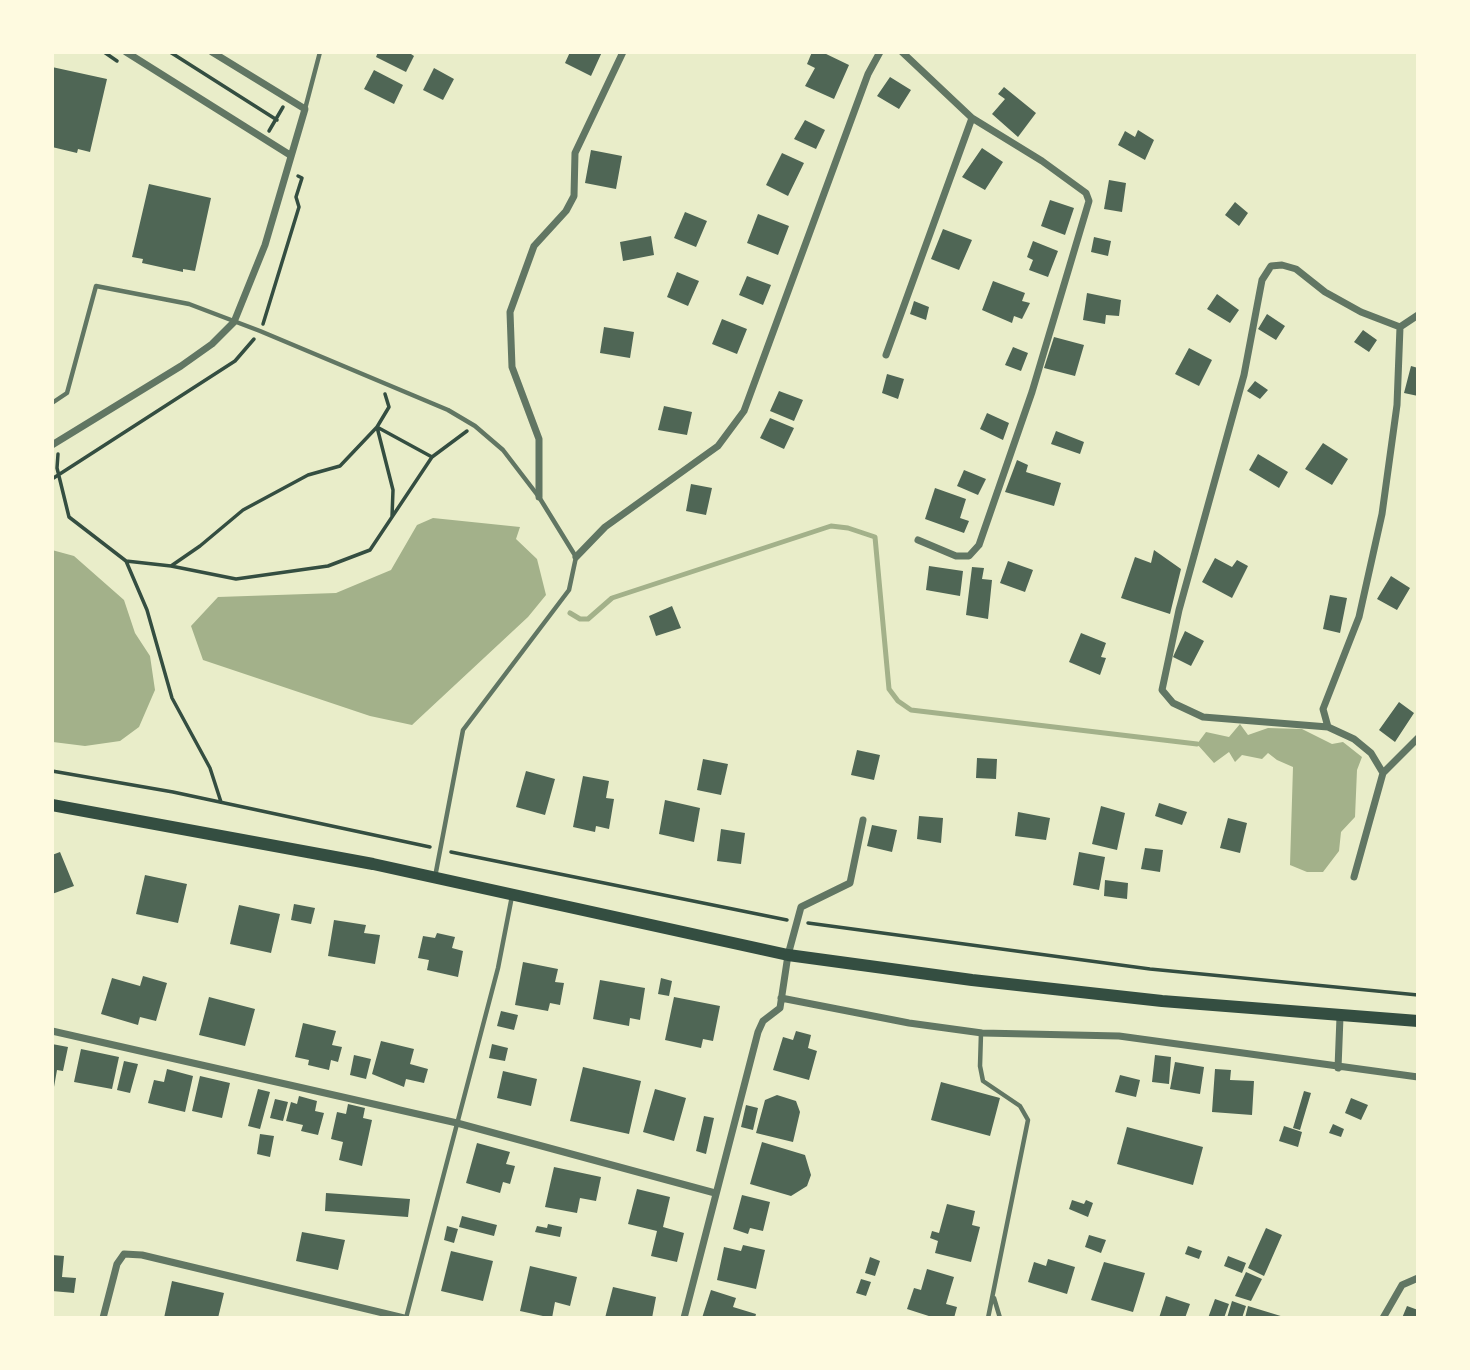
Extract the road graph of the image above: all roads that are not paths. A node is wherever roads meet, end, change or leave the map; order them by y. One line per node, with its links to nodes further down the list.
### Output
1 (126, 52): 7 (street)
2 (212, 52): 8 (street)
3 (320, 52): 8 (lane)
4 (623, 52): 17 (street)
5 (880, 52): 19 (street)
6 (902, 52): 9 (street)
7 (140, 56): 10 (street)
8 (304, 108): 10 (street)
9 (972, 118): 14 (street); 18 (street)
10 (290, 155): 12 (street)
11 (1418, 315): 13 (street)
12 (234, 322): 15 (lane); 16 (street); 17 (lane)
13 (1401, 327): 20 (street); 20 (street)
14 (886, 355)
15 (52, 403)
16 (56, 443)
17 (540, 498): 19 (lane)
18 (918, 540)
19 (576, 557): 26 (lane)
20 (1328, 727): 22 (street)
21 (1418, 738): 22 (street)
22 (1382, 773): 25 (street)
23 (52, 805): 26 (main road)
24 (863, 820): 28 (street)
25 (1354, 877)
26 (435, 878): 27 (main road)
27 (512, 895): 28 (main road); 36 (lane)
28 (788, 955): 29 (street); 30 (main road)
29 (781, 998): 33 (street); 37 (street)
30 (1340, 1017): 31 (main road); 34 (street)
31 (1418, 1021)
32 (52, 1031): 36 (street)
33 (982, 1032): 34 (street); 39 (lane)
34 (1338, 1068): 35 (street)
35 (1418, 1077)
36 (457, 1124): 37 (street); 41 (lane)
37 (715, 1193): 42 (street)
38 (1418, 1278): 45 (street)
39 (992, 1295): 43 (lane); 44 (lane)
40 (103, 1318): 41 (street)
41 (405, 1318)
42 (684, 1318)
43 (988, 1318)
44 (1000, 1318)
45 (1382, 1318)

